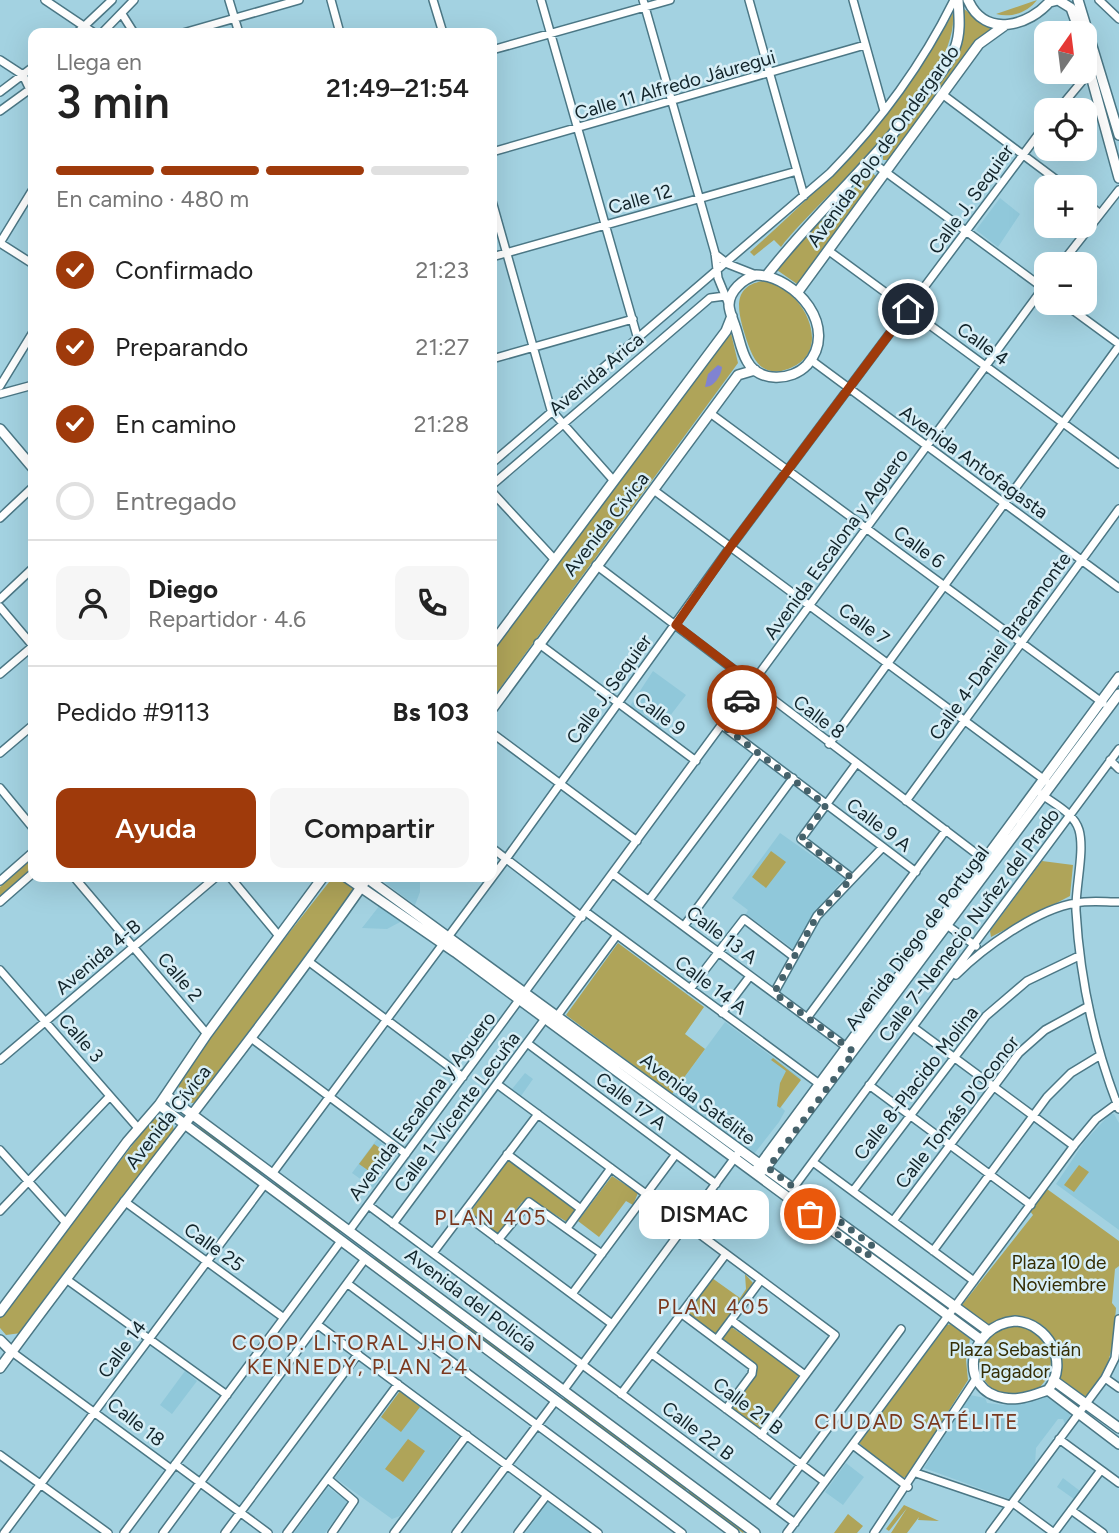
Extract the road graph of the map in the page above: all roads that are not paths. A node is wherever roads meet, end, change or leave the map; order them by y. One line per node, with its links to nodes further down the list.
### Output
1 (45, 0): 23 (street)
2 (112, 0): 23 (street)
3 (134, 0): 18 (street)
4 (229, 0): 19 (street)
5 (299, 0): 19 (street)
6 (331, 0): 31 (street)
7 (433, 0): 32 (street)
8 (541, 0): 33 (street)
9 (670, 0): 17 (street)
10 (749, 0): 38 (street)
11 (853, 0): 34 (street)
12 (956, 0): 50 (street, Avenida Arica); 56 (main road, Avenida Polo de Ondergardo)
13 (1078, 0): 22 (main road)
14 (1099, 0): 20 (street)
15 (1054, 1): 21 (main road); 24 (main road, Avenida Polo de Ondergardo)
16 (968, 2): 24 (main road)
17 (644, 4): 33 (street); 48 (street)
18 (121, 15): 27 (street); 28 (street)
19 (234, 18): 29 (street); 30 (street)
20 (1119, 19)
21 (1076, 21)
22 (1083, 21)
23 (86, 26): 25 (street); 26 (street)
24 (1004, 26): 46 (main road, Avenida Polo de Ondergardo)
25 (83, 28)
26 (88, 28)
27 (107, 28)
28 (130, 28)
29 (200, 28)
30 (237, 28)
31 (339, 28)
32 (441, 28)
33 (551, 34): 35 (street); 51 (street)
34 (865, 45): 38 (street, Calle 11 Alfredo Jáuregui); 50 (street)
35 (497, 49)
36 (0, 60): 39 (street)
37 (28, 71): 39 (street)
38 (770, 74): 48 (street, Calle 11 Alfredo Jáuregui); 57 (street)
39 (23, 75): 42 (street); 44 (street)
40 (1097, 76): 52 (main road)
41 (1097, 81): 60 (main road)
42 (28, 84)
43 (1080, 84): 47 (street)
44 (0, 92)
45 (28, 94): 49 (street)
46 (942, 94): 55 (street); 58 (main road, Avenida Polo de Ondergardo)
47 (1068, 98)
48 (672, 102): 51 (street, Calle 11 Alfredo Jáuregui); 64 (street)
49 (0, 111)
50 (884, 111): 62 (street, Avenida Arica)
51 (578, 129): 54 (street, Calle 11 Alfredo Jáuregui); 67 (street)
52 (1119, 135)
53 (1034, 140): 55 (street, Calle J. Sequier)
54 (497, 151)
55 (1023, 154): 59 (street); 68 (street, Calle J. Sequier)
56 (872, 162): 58 (street); 79 (main road, Avenida Polo de Ondergardo)
57 (797, 171): 62 (street); 64 (street, Calle 12)
58 (886, 172): 68 (street); 70 (main road, Avenida Polo de Ondergardo)
59 (1050, 175)
60 (1119, 178)
61 (1119, 190): 65 (street)
62 (804, 196): 76 (street, Avenida Arica)
63 (28, 197): 69 (street)
64 (699, 198): 67 (street, Calle 12); 73 (street)
65 (1099, 213): 72 (street)
66 (497, 218): 71 (street)
67 (606, 225): 71 (street, Calle 12); 87 (street)
68 (967, 232): 80 (street); 84 (street, Calle J. Sequier)
69 (0, 243): 75 (street)
70 (829, 251): 81 (main road, Avenida Polo de Ondergardo); 84 (street, Calle 4)
71 (507, 252): 74 (street, Calle 12); 91 (street)
72 (1070, 252)
73 (715, 253): 76 (street); 77 (street)
74 (497, 255)
75 (28, 261)
76 (728, 264): 77 (street, Avenida Arica); 78 (street)
77 (717, 272): 82 (street); 88 (street, Avenida Arica)
78 (755, 275): 79 (main road); 82 (main road)
79 (767, 275): 81 (main road)
80 (1034, 280)
81 (797, 293): 93 (main road)
82 (727, 301): 86 (main road); 102 (street, Avenida Arica)
83 (1034, 303): 94 (street, Avenida Escalona y Aguero)
84 (908, 309): 94 (street, Calle 4); 98 (street, Calle J. Sequier)
85 (1079, 315): 90 (street)
86 (732, 316): 95 (main road); 111 (main road, Avenida Cívica)
87 (633, 319): 88 (street); 91 (street)
88 (638, 336): 100 (street, Avenida Arica)
89 (28, 340): 96 (street)
90 (1119, 345): 103 (street)
91 (531, 348): 92 (street); 100 (street)
92 (497, 358)
93 (811, 360): 95 (main road); 98 (street, Avenida Antofagasta)
94 (986, 366): 103 (street, Calle 4); 105 (street, Avenida Escalona y Aguero)
95 (755, 370): 101 (main road, Avenida Cívica)
96 (0, 386)
97 (28, 386): 99 (street)
98 (850, 389): 105 (street, Avenida Antofagasta); 109 (street, Calle J. Sequier)
99 (0, 394)
100 (552, 411): 102 (street); 106 (street, Avenida Arica)
101 (710, 413): 109 (street, Calle 6); 112 (main road, Avenida Cívica)
102 (563, 423): 110 (street, Avenida Arica); 111 (street)
103 (1063, 423): 108 (street, Calle 4); 115 (street)
104 (2, 436): 107 (main road)
105 (928, 447): 115 (street, Avenida Antofagasta); 118 (street, Avenida Escalona y Aguero)
106 (497, 459)
107 (28, 463)
108 (1119, 464)
109 (789, 471): 118 (street, Calle 6); 119 (street, Calle J. Sequier)
110 (497, 481)
111 (614, 481): 120 (main road, Avenida Cívica)
112 (655, 491): 119 (street, Calle 7); 122 (main road, Avenida Cívica)
113 (28, 492): 117 (street)
114 (497, 497): 120 (street)
115 (1004, 503): 121 (street, Avenida Antofagasta); 124 (street)
116 (1119, 509): 121 (street, Calle 4-Daniel Bracamonte)
117 (0, 518)
118 (867, 529): 124 (street, Calle 6); 127 (street, Avenida Escalona y Aguero)
119 (731, 546): 127 (street, Calle 7); 129 (street, Calle J. Sequier)
120 (555, 560): 130 (main road, Avenida Cívica)
121 (1082, 561): 125 (street, Avenida Antofagasta); 132 (street, Calle 4-Daniel Bracamonte)
122 (596, 565): 129 (street, Calle 8); 133 (main road, Avenida Cívica)
123 (28, 573): 126 (street)
124 (944, 585): 132 (street, Calle 6); 135 (street)
125 (1119, 588)
126 (0, 599)
127 (810, 604): 135 (street, Calle 7); 138 (street, Avenida Escalona y Aguero)
128 (0, 607): 131 (street)
129 (676, 625): 138 (street, Calle 8); 141 (street, Calle J. Sequier)
130 (497, 636)
131 (28, 640)
132 (1021, 642): 142 (street, Calle 6); 143 (street, Calle 4-Daniel Bracamonte)
133 (538, 643): 140 (main road, Avenida Cívica); 141 (street, Calle 9)
134 (28, 650): 136 (street)
135 (889, 661): 143 (street, Calle 7); 147 (street)
136 (0, 674)
137 (1119, 677): 142 (main road, Avenida Diego de Portugal)
138 (752, 686): 144 (street, Avenida Escalona y Aguero); 147 (street, Calle 8)
139 (1119, 694): 142 (main road, Avenida Diego de Portugal)
140 (497, 702)
141 (618, 702): 152 (street, Calle 9); 157 (street, Calle J. Sequier)
142 (1105, 704): 156 (main road, Avenida Diego de Portugal); 158 (main road, Avenida Diego de Portugal)
143 (965, 721): 156 (street, Calle 7); 162 (street, Calle 4-Daniel Bracamonte)
144 (723, 726): 150 (street, Calle 9 A); 152 (street, Avenida Escalona y Aguero)
145 (28, 729): 149 (street)
146 (497, 737): 157 (street)
147 (829, 744): 153 (street, Calle 8)
148 (1119, 748): 151 (street, Calle 7-Nemecio Nuñez del Prado)
149 (0, 753)
150 (759, 753): 155 (street, Calle 9 A); 187 (street)
151 (1110, 760): 154 (street); 164 (street, Calle 7-Nemecio Nuñez del Prado)
152 (696, 761): 167 (street, Avenida Escalona y Aguero)
153 (856, 764): 162 (street, Calle 8); 163 (street)
154 (1119, 769)
155 (793, 778): 163 (street, Calle 9 A); 192 (street)
156 (1043, 778): 158 (street, Calle 7); 160 (main road, Avenida Diego de Portugal)
157 (560, 783): 167 (street); 171 (street, Calle J. Sequier)
158 (1052, 785): 161 (main road, Avenida Diego de Portugal)
159 (0, 788): 165 (street)
160 (1035, 790): 161 (street); 172 (main road, Avenida Diego de Portugal)
161 (1044, 796): 164 (street); 173 (main road, Avenida Diego de Portugal)
162 (906, 801): 166 (street, Calle 8)
163 (826, 805): 168 (street, Calle 9 A); 178 (street)
164 (1069, 815): 189 (street); 197 (street, Calle 7-Nemecio Nuñez del Prado)
165 (28, 822)
166 (946, 831): 172 (street, Calle 8); 175 (street)
167 (637, 841): 176 (street, Avenida Escalona y Aguero)
168 (882, 848): 175 (street, Calle 9 A); 178 (street)
169 (497, 852): 171 (street, Calle 14 A)
170 (28, 856): 179 (street)
171 (506, 859): 174 (street, Calle J. Sequier); 191 (street, Calle 14 A)
172 (984, 859): 173 (street, Calle 8); 206 (main road, Avenida Diego de Portugal)
173 (993, 865): 193 (main road, Avenida Diego de Portugal)
174 (497, 871)
175 (916, 872): 215 (street)
176 (613, 874): 187 (street, Calle 13 A); 191 (street, Avenida Escalona y Aguero)
177 (28, 877): 188 (street)
178 (852, 878): 202 (street)
179 (0, 881)
180 (78, 882): 198 (street, Calle 2)
181 (210, 882): 198 (street, Avenida 4-B)
182 (234, 882): 195 (street)
183 (319, 882): 195 (main road, Avenida Cívica)
184 (365, 882): 203 (main road, Avenida Cívica)
185 (369, 882): 196 (main road, Avenida Satélite)
186 (489, 882): 196 (street, Calle J. Sequier)
187 (649, 900): 192 (street, Calle 13 A)
188 (0, 902)
189 (1076, 902): 190 (street); 199 (street); 201 (street)
190 (1119, 902)
191 (584, 914): 194 (street, Calle 14 A); 210 (street, Avenida Escalona y Aguero)
192 (684, 926): 200 (street, Calle 13 A)
193 (948, 926): 197 (street); 207 (main road, Avenida Diego de Portugal)
194 (617, 935): 208 (street, Calle 14 A); 214 (street, Calle 1-Vicente Lecuña)
195 (279, 936): 219 (main road, Avenida Cívica)
196 (446, 940): 210 (main road, Avenida Satélite); 216 (street)
197 (974, 945): 199 (street); 211 (street, Calle 7-Nemecio Nuñez del Prado)
198 (135, 947): 217 (street, Avenida 4-B); 219 (street, Calle 2)
199 (986, 949): 211 (street)
200 (719, 952): 202 (street); 205 (street, Calle 13 A); 208 (street)
201 (1079, 956): 212 (street); 224 (street, Calle 8-Placido Molina)
202 (794, 957): 209 (street)
203 (308, 961): 216 (street); 220 (main road, Avenida Cívica)
204 (0, 970): 217 (street, Calle 3)
205 (750, 976): 209 (street, Calle 13 A); 213 (street)
206 (897, 976): 207 (main road); 222 (main road, Avenida Diego de Portugal)
207 (906, 982): 223 (main road, Avenida Diego de Portugal)
208 (690, 989): 213 (street, Calle 14 A)
209 (774, 993): 215 (street, Calle 13 A)
210 (523, 996): 214 (main road, Avenida Satélite); 227 (street, Avenida Escalona y Aguero)
211 (933, 999): 218 (street, Calle 7-Nemecio Nuñez del Prado)
212 (1087, 1007): 225 (street); 231 (street, Calle Tomás D'Oconor)
213 (722, 1013): 228 (street, Calle 14 A)
214 (551, 1015): 221 (street, Calle 1-Vicente Lecuña); 250 (main road, Avenida Satélite)
215 (807, 1018): 222 (street, Calle 13 A)
216 (387, 1020): 227 (street); 235 (street)
217 (45, 1022): 226 (street, Avenida 4-B); 234 (street, Calle 3)
218 (913, 1027): 224 (street); 230 (street, Calle 7-Nemecio Nuñez del Prado)
219 (207, 1034): 233 (main road, Avenida Cívica)
220 (251, 1038): 235 (street); 239 (main road, Avenida Cívica)
221 (527, 1043): 229 (street, Calle 1-Vicente Lecuña); 249 (street, Calle 17 A)
222 (845, 1046): 223 (main road); 228 (main road, Avenida Diego de Portugal)
223 (854, 1052): 232 (main road, Avenida Diego de Portugal)
224 (953, 1056): 231 (street); 240 (street, Calle 8-Placido Molina)
225 (1099, 1056): 237 (street); 241 (street)
226 (0, 1060)
227 (463, 1077): 247 (street, Avenida Escalona y Aguero)
228 (818, 1083): 232 (main road); 254 (main road, Avenida Diego de Portugal)
229 (497, 1084): 238 (street); 272 (street, Calle 1-Vicente Lecuña)
230 (869, 1085): 240 (street); 251 (street, Calle 7-Nemecio Nuñez del Prado)
231 (993, 1086): 241 (street); 244 (street, Calle Tomás D'Oconor)
232 (827, 1089): 253 (main road, Avenida Diego de Portugal)
233 (166, 1095): 236 (main road, Avenida Cívica); 239 (main road, Avenida del Policía)
234 (110, 1096): 243 (street, Calle 3); 257 (street)
235 (329, 1097): 247 (street); 255 (street)
236 (159, 1105): 242 (main road, Avenida del Policía); 243 (main road, Avenida Cívica)
237 (1118, 1105): 245 (street)
238 (538, 1114): 248 (street); 252 (street)
239 (194, 1115): 242 (main road, Avenida Cívica); 255 (main road, Avenida del Policía)
240 (909, 1115): 244 (street); 261 (street, Calle 8-Placido Molina)
241 (1033, 1116): 245 (street); 256 (street)
242 (186, 1125): 258 (main road, Avenida del Policía); 264 (main road, Avenida Cívica)
243 (138, 1128): 271 (main road, Avenida Cívica)
244 (949, 1145): 256 (street); 270 (street, Calle Tomás D'Oconor)
245 (1074, 1146): 266 (street)
246 (0, 1150): 257 (street)
247 (406, 1154): 265 (street, Avenida Escalona y Aguero)
248 (507, 1154): 267 (street); 269 (street)
249 (676, 1154): 259 (street, Calle 17 A); 262 (street)
250 (737, 1155): 254 (main road, Avenida Satélite); 259 (street)
251 (813, 1161): 260 (street, Calle 7-Nemecio Nuñez del Prado); 261 (street)
252 (611, 1168): 262 (street); 267 (street)
253 (768, 1168): 254 (main road, Avenida Diego de Portugal); 260 (main road, Avenida Satélite)
254 (757, 1169): 263 (main road, Avenida Satélite)
255 (272, 1174): 258 (main road); 275 (main road, Avenida del Policía)
256 (989, 1175): 266 (street); 280 (street)
257 (27, 1182): 268 (street); 271 (street)
258 (265, 1184): 277 (main road, Avenida del Policía); 286 (street, Calle 14)
259 (716, 1184): 273 (street)
260 (794, 1187): 263 (main road); 278 (main road, Avenida Satélite)
261 (853, 1191): 270 (street)
262 (646, 1194): 282 (street)
263 (786, 1196): 284 (main road, Avenida Satélite)
264 (124, 1201): 286 (street, Calle 25); 287 (main road, Avenida Cívica)
265 (368, 1205): 272 (street, Calle 22 B); 275 (street, Avenida Escalona y Aguero)
266 (1031, 1205): 289 (street)
267 (581, 1209): 274 (street)
268 (0, 1211)
269 (463, 1213): 276 (street); 281 (street)
270 (893, 1221): 280 (street)
271 (65, 1222): 293 (main road, Avenida Cívica)
272 (393, 1224): 281 (street, Calle 22 B)
273 (686, 1224): 283 (street); 299 (street)
274 (567, 1228): 276 (street); 282 (street)
275 (349, 1231): 277 (main road); 279 (main road, Avenida del Policía)
276 (498, 1240): 291 (street)
277 (341, 1241): 285 (main road, Avenida del Policía); 296 (street)
278 (874, 1247): 284 (main road); 292 (main road, Avenida Satélite)
279 (373, 1249): 285 (main road); 319 (main road, Avenida del Policía)
280 (933, 1251): 289 (street)
281 (433, 1253): 310 (street, Calle 22 B)
282 (602, 1254): 291 (street)
283 (726, 1254): 288 (street); 294 (street)
284 (867, 1256): 295 (main road, Avenida Satélite)
285 (365, 1259): 290 (street); 322 (main road, Avenida del Policía)
286 (207, 1261): 296 (street, Calle 25); 303 (street, Calle 14)
287 (66, 1279): 303 (street); 307 (main road, Avenida Cívica)
288 (761, 1280): 298 (street); 312 (street)
289 (974, 1281): 292 (street)
290 (348, 1284): 300 (street); 327 (street)
291 (572, 1294): 299 (street)
292 (955, 1307): 295 (street); 302 (main road, Avenida Satélite)
293 (0, 1312)
294 (682, 1314): 305 (street); 309 (street)
295 (948, 1316): 306 (main road, Avenida Satélite); 333 (street)
296 (284, 1318): 321 (street)
297 (1119, 1319): 314 (street)
298 (730, 1320): 305 (street); 312 (street)
299 (612, 1324): 310 (street)
300 (318, 1325): 308 (street); 343 (street)
301 (901, 1329): 336 (street)
302 (987, 1330): 306 (main road); 315 (main road)
303 (151, 1338): 321 (street); 325 (street, Calle 14)
304 (0, 1339): 307 (main road)
305 (717, 1339): 324 (street)
306 (980, 1339): 313 (main road)
307 (12, 1352): 311 (main road, Avenida Cívica); 325 (street, Calle 18)
308 (358, 1354): 316 (street); 350 (street)
309 (652, 1354): 320 (street); 324 (street, Calle 21 B)
310 (582, 1364): 319 (street); 320 (street, Calle 22 B)
311 (0, 1368)
312 (805, 1375): 330 (street)
313 (977, 1377): 318 (main road); 339 (street)
314 (1105, 1378): 317 (street); 323 (street)
315 (1053, 1380): 318 (main road); 323 (main road)
316 (398, 1384): 329 (street); 340 (street)
317 (1119, 1388)
318 (1048, 1390): 326 (main road)
319 (563, 1391): 322 (main road); 352 (main road, Avenida del Policía)
320 (621, 1394): 347 (street, Calle 22 B)
321 (227, 1395): 337 (street)
322 (556, 1400): 327 (street); 366 (main road, Avenida del Policía)
323 (1086, 1403): 326 (street); 328 (main road)
324 (726, 1409): 330 (street, Calle 21 B)
325 (96, 1411): 337 (street, Calle 18); 342 (street, Calle 14)
326 (1078, 1413): 331 (street); 332 (main road)
327 (537, 1425): 335 (street); 365 (street)
328 (1119, 1428)
329 (467, 1435): 335 (street); 361 (street)
330 (761, 1435): 336 (street, Calle 21 B)
331 (1059, 1439): 338 (street); 348 (street)
332 (1119, 1444)
333 (853, 1445): 341 (street); 345 (street)
334 (0, 1455): 342 (street)
335 (507, 1465): 346 (street); 362 (street)
336 (800, 1465): 341 (street, Calle 21 B); 347 (street)
337 (173, 1467): 343 (street, Calle 18); 355 (street)
338 (1101, 1470): 344 (street); 349 (street)
339 (916, 1473): 345 (street); 348 (street)
340 (328, 1479): 359 (street); 360 (street)
341 (825, 1482): 351 (street)
342 (40, 1483): 353 (street, Calle 14); 354 (street)
343 (200, 1483): 350 (street, Calle 18); 356 (street)
344 (1119, 1483)
345 (908, 1487): 368 (street)
346 (547, 1495): 363 (street); 364 (street)
347 (771, 1504): 351 (street, Calle 22 B)
348 (1011, 1504): 369 (street); 370 (street)
349 (1071, 1510): 370 (street); 371 (street)
350 (240, 1513): 357 (street); 358 (street, Calle 18)
351 (795, 1523): 367 (street)
352 (752, 1532)
353 (4, 1533)
354 (108, 1533)
355 (124, 1533)
356 (163, 1533)
357 (225, 1533)
358 (268, 1533)
359 (288, 1533)
360 (332, 1533)
361 (394, 1533)
362 (456, 1533)
363 (519, 1533)
364 (598, 1533)
365 (682, 1533)
366 (734, 1533)
367 (787, 1533)
368 (874, 1533)
369 (990, 1533)
370 (1054, 1533)
371 (1103, 1533)

